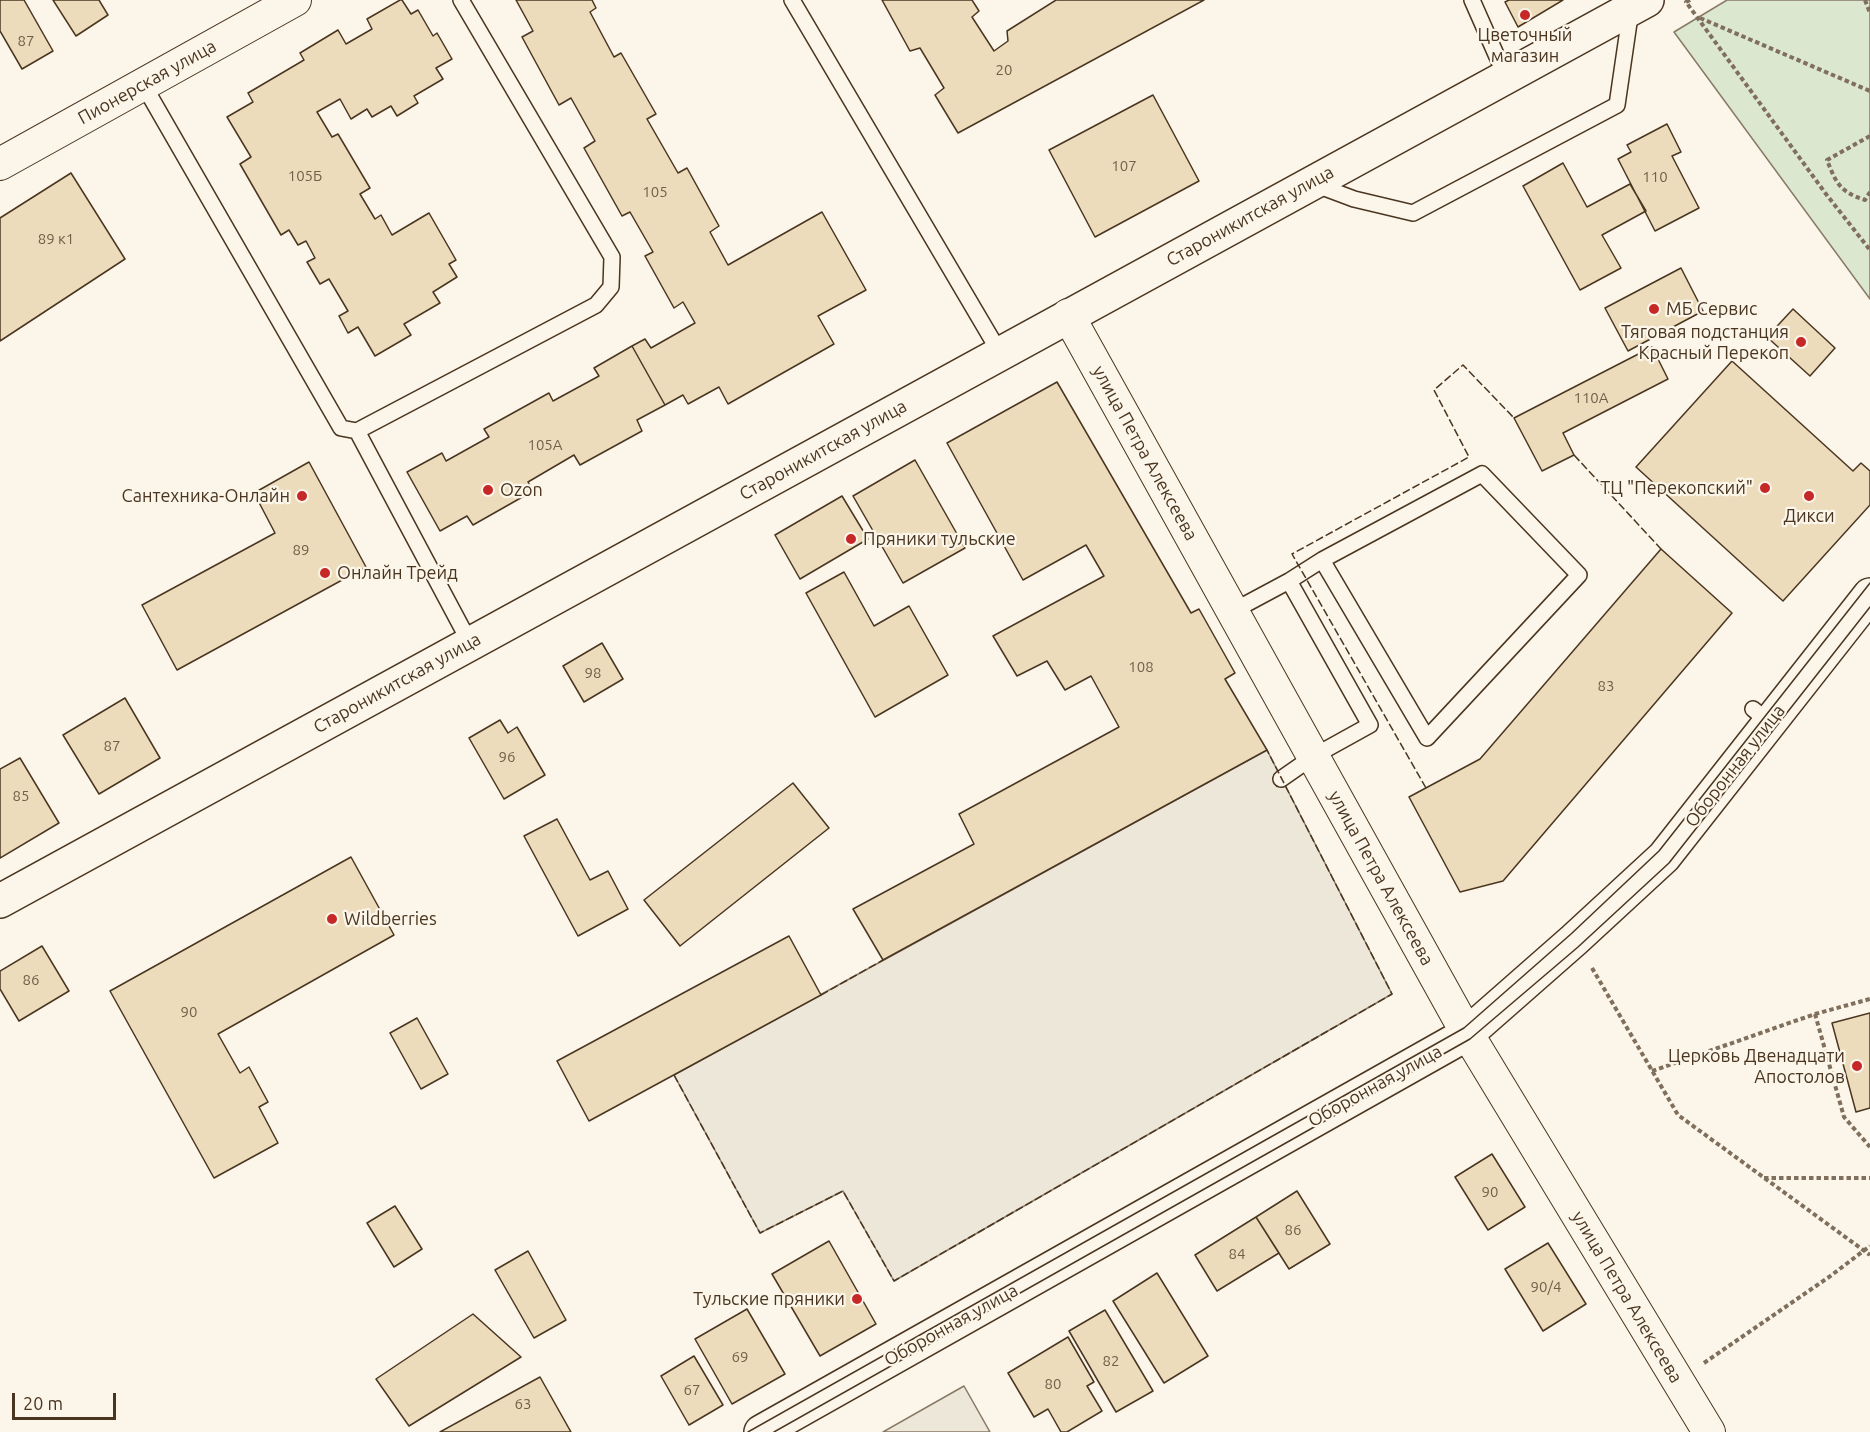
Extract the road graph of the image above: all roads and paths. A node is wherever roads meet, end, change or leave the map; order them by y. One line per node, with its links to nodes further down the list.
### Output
1 (295, 0): 11 (street, Пионерская улица)
2 (461, 0): 20 (lane)
3 (792, 0): 19 (lane)
4 (1472, 0): 10 (lane)
5 (1690, 0): 9 (path)
6 (1865, 0): 8 (path)
7 (1639, 4): 10 (main road, Староникитская улица); 15 (lane)
8 (1870, 13)
9 (1698, 17): 12 (path); 17 (path)
10 (1506, 77): 15 (main road, Староникитская улица)
11 (143, 84): 14 (street, Пионерская улица); 20 (lane)
12 (1870, 91)
13 (1870, 136): 16 (path)
14 (0, 164)
15 (1311, 183): 18 (main road, Староникитская улица)
16 (1870, 192)
17 (1870, 250)
18 (1068, 315): 19 (main road, Староникитская улица); 24 (street, улица Петра Алексеева)
19 (1000, 353): 25 (main road, Староникитская улица)
20 (357, 431): 25 (lane)
21 (1322, 560): 21 (lane); 22 (lane)
22 (1289, 581): 24 (lane); 26 (lane)
23 (1870, 595): 29 (main road, Оборонная улица)
24 (1233, 611): 26 (street, улица Петра Алексеева)
25 (470, 643): 28 (main road, Староникитская улица)
26 (1314, 756): 27 (lane); 32 (street, улица Петра Алексеева)
27 (1281, 779)
28 (0, 901)
29 (1574, 940): 32 (main road, Оборонная улица); 33 (path)
30 (1870, 999): 31 (path)
31 (1815, 1014): 33 (path); 34 (path)
32 (1467, 1034): 40 (street, улица Петра Алексеева); 41 (main road, Оборонная улица)
33 (1652, 1071): 35 (path)
34 (1870, 1147)
35 (1764, 1178): 36 (path); 38 (path)
36 (1870, 1178)
37 (1870, 1246): 38 (path)
38 (1866, 1251): 39 (path); 40 (path)
39 (1870, 1255)
40 (1678, 1381): 42 (street, улица Петра Алексеева)
41 (761, 1432)
42 (1709, 1432)

